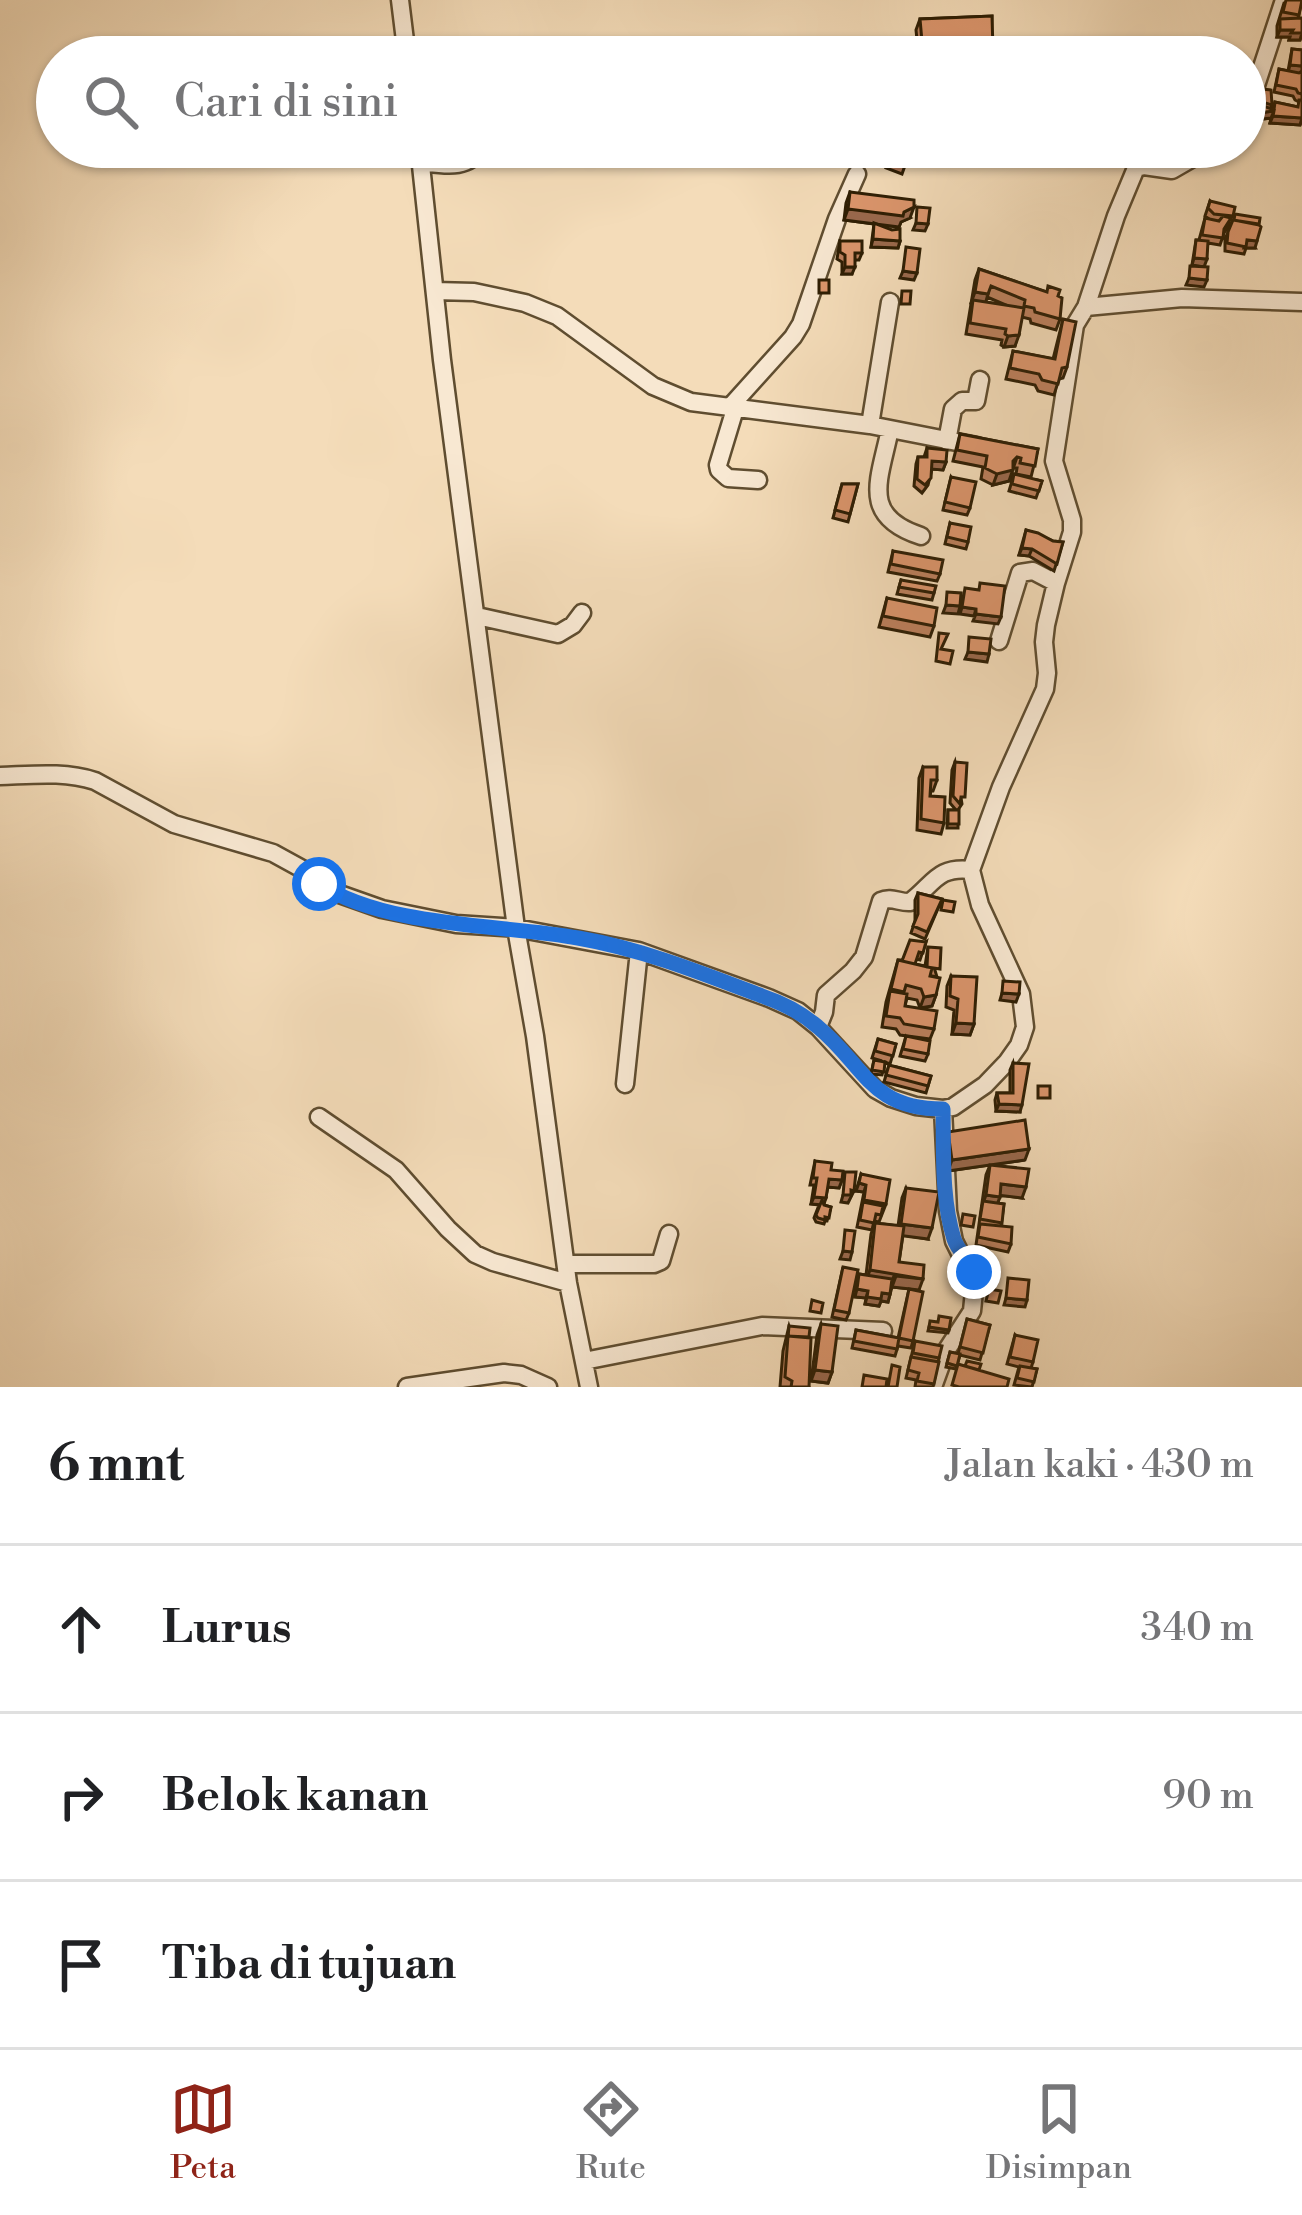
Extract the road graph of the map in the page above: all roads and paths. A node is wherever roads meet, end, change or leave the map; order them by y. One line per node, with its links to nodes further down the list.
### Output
1 (400, 0): 3 (street)
2 (1284, 0): 4 (street)
3 (404, 36)
4 (1266, 55)
5 (422, 168): 8 (street)
6 (1136, 168): 11 (street)
7 (857, 174): 13 (street)
8 (435, 291): 13 (street); 24 (street)
9 (890, 302): 14 (street)
10 (1302, 302): 11 (street)
11 (1086, 307): 19 (street)
12 (980, 380): 16 (street)
13 (732, 409): 14 (street); 20 (street)
14 (870, 425): 15 (street)
15 (890, 429): 16 (street); 21 (street)
16 (946, 441): 17 (street)
17 (990, 449)
18 (1033, 457): 19 (street)
19 (1054, 461): 22 (street)
20 (758, 480)
21 (921, 536)
22 (1056, 583): 25 (street); 27 (street)
23 (582, 614): 24 (street)
24 (477, 616): 28 (street)
25 (999, 640)
26 (0, 776): 28 (street)
27 (971, 870): 30 (street); 32 (street)
28 (516, 928): 29 (street); 35 (street)
29 (639, 951): 30 (street); 31 (street)
30 (818, 1027): 32 (street)
31 (625, 1084)
32 (943, 1109): 41 (street)
33 (319, 1117): 35 (street)
34 (669, 1234): 35 (street)
35 (567, 1274): 37 (street)
36 (883, 1331): 37 (street)
37 (584, 1361): 40 (street)
38 (407, 1387): 39 (street)
39 (548, 1387)
40 (589, 1387)
41 (933, 1387)

